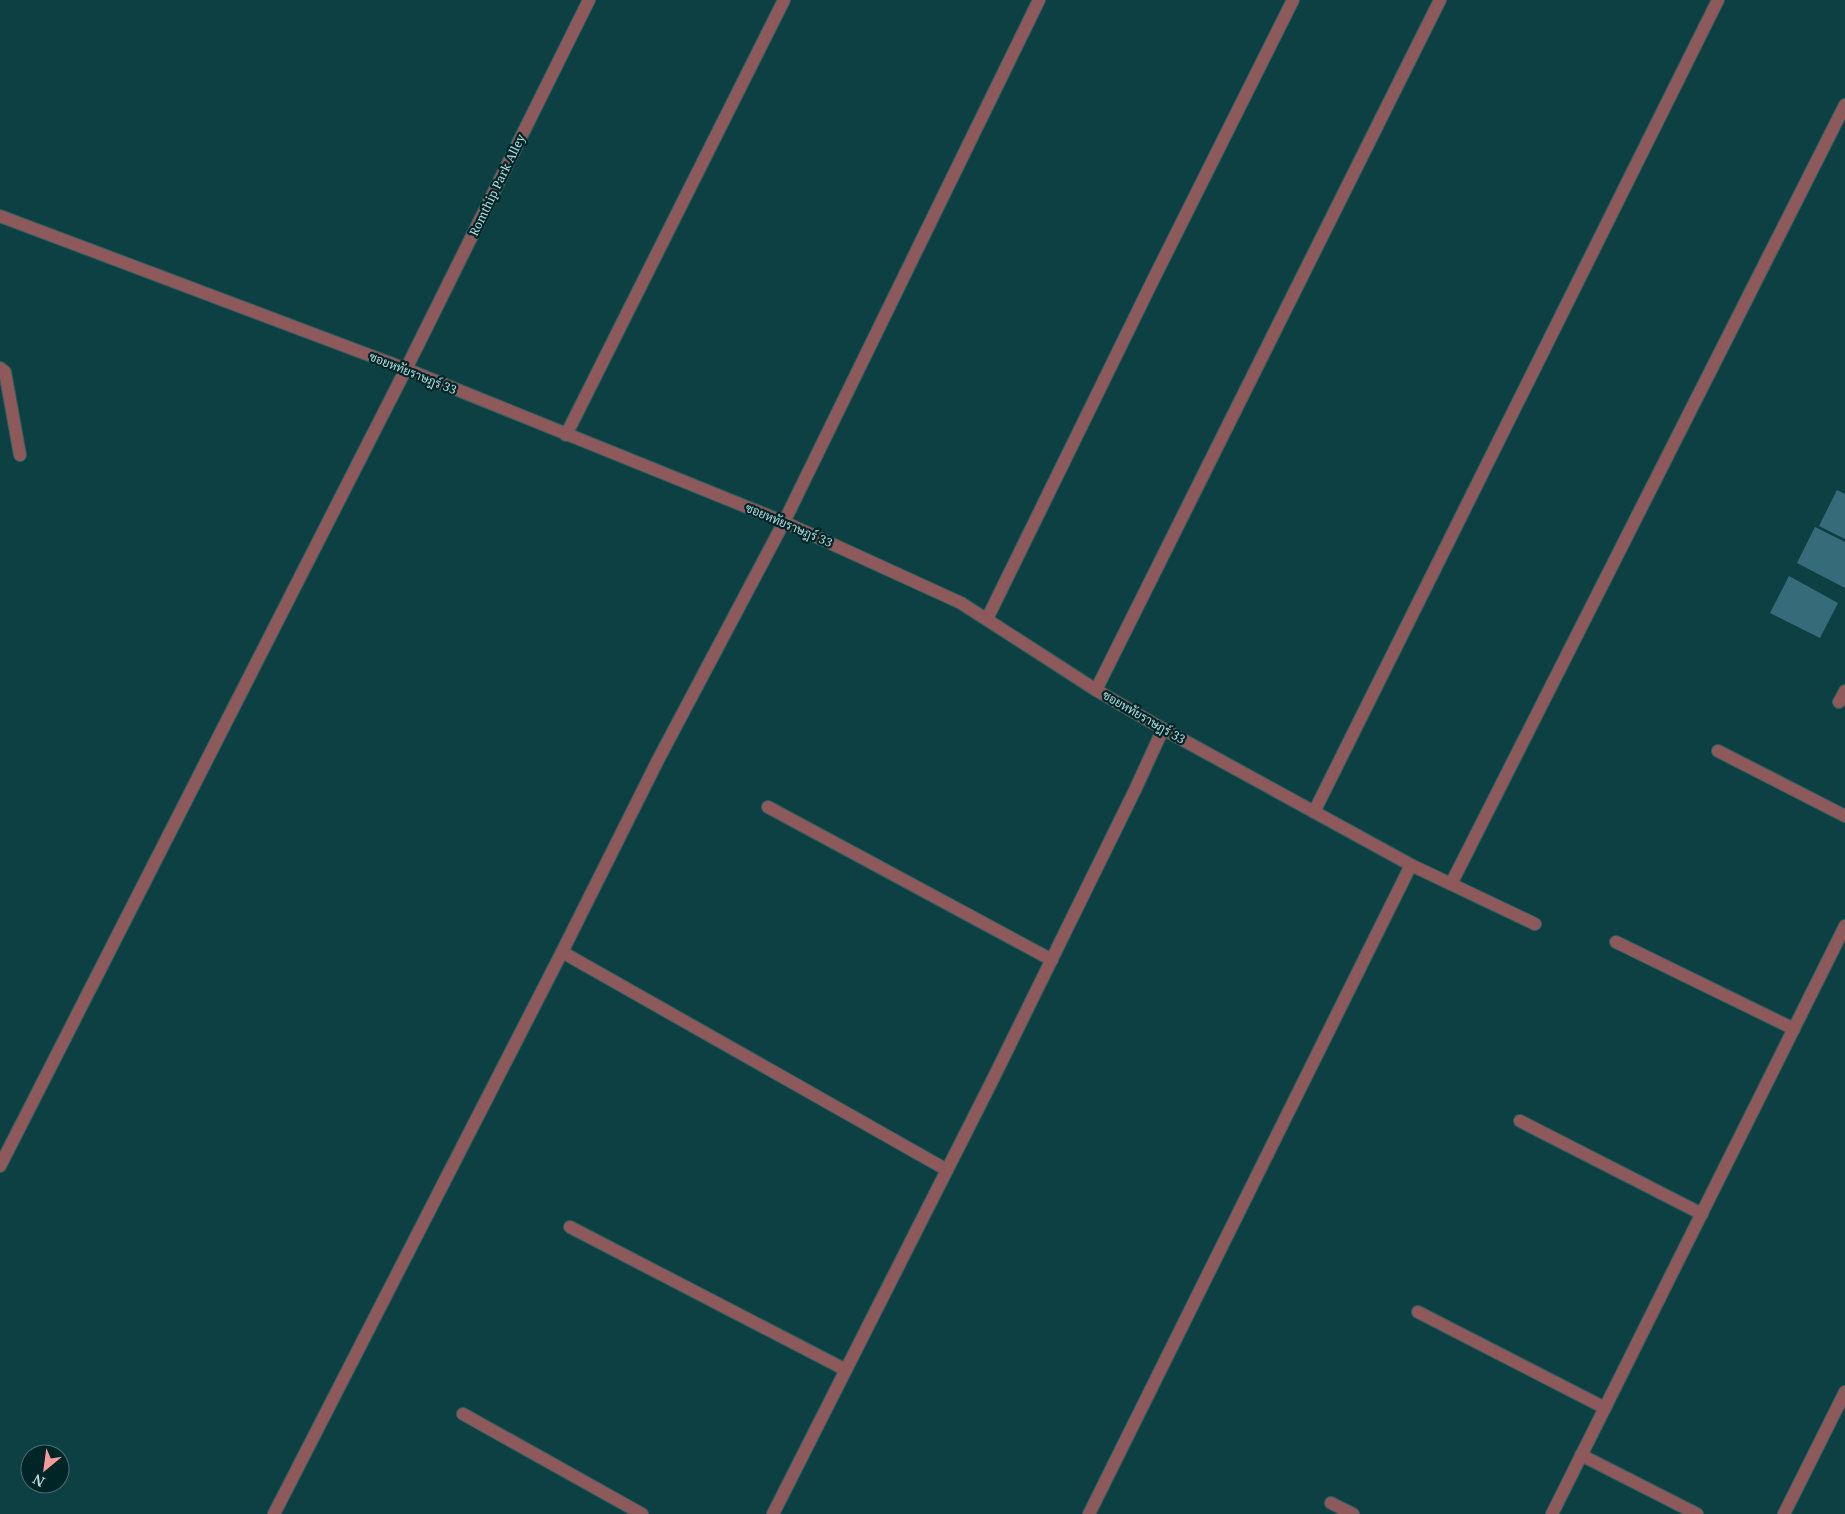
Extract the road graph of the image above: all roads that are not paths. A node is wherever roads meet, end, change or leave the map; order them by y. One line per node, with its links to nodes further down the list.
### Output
1 (589, 0): 10 (street, Romthip Park Alley)
2 (784, 0): 11 (street)
3 (1039, 0): 13 (street)
4 (1292, 0): 14 (street)
5 (1440, 0): 15 (street)
6 (1718, 0): 19 (street)
7 (1845, 105): 22 (street)
8 (0, 216): 10 (street, ซอยหทัยราษฎร์ 33)
9 (0, 368): 12 (street)
10 (406, 370): 11 (street, ซอยหทัยราษฎร์ 33); 30 (street, Romthip Park Alley)
11 (566, 435): 13 (street, ซอยหทัยราษฎร์ 33)
12 (20, 455)
13 (784, 522): 14 (street, ซอยหทัยราษฎร์ 33); 26 (street)
14 (987, 619): 15 (street, ซอยหทัยราษฎร์ 33)
15 (1096, 690): 16 (street, ซอยหทัยราษฎร์ 33)
16 (1164, 729): 19 (street, ซอยหทัยราษฎร์ 33); 27 (street)
17 (1718, 751): 20 (street)
18 (768, 807): 27 (street)
19 (1314, 812): 21 (street, ซอยหทัยราษฎร์ 33)
20 (1845, 816)
21 (1411, 865): 22 (street, ซอยหทัยราษฎร์ 33); 44 (street)
22 (1451, 884): 23 (street, ซอยหทัยราษฎร์ 33)
23 (1535, 924)
24 (1845, 926): 28 (street)
25 (1616, 942): 28 (street)
26 (562, 952): 31 (street); 41 (street)
27 (1052, 960): 31 (street)
28 (1794, 1029): 32 (street)
29 (1520, 1121): 32 (street)
30 (0, 1166)
31 (947, 1170): 35 (street)
32 (1702, 1214): 37 (street)
33 (570, 1227): 35 (street)
34 (1418, 1312): 37 (street)
35 (846, 1370): 43 (street)
36 (1845, 1392): 48 (street)
37 (1605, 1408): 39 (street)
38 (463, 1414): 42 (street)
39 (1581, 1455): 46 (street); 47 (street)
40 (1331, 1503): 45 (street)
41 (274, 1514)
42 (642, 1514)
43 (774, 1514)
44 (1089, 1514)
45 (1353, 1514)
46 (1552, 1514)
47 (1697, 1514)
48 (1784, 1514)

